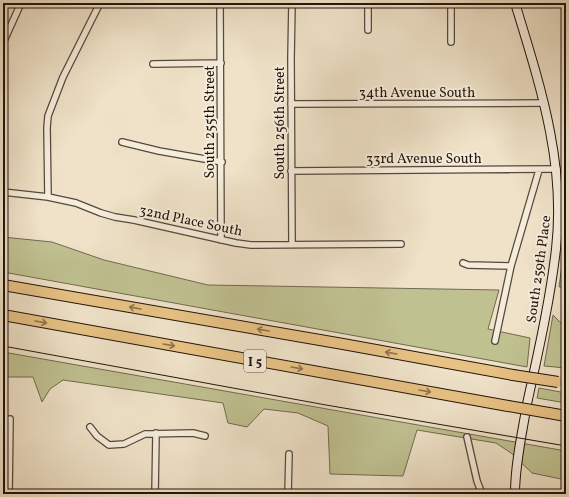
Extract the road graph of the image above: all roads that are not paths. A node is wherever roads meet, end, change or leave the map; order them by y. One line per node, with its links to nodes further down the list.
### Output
1 (21, 3): 10 (street)
2 (100, 3): 21 (street)
3 (220, 3): 11 (street, South 255th Street)
4 (292, 3): 14 (street, South 256th Street)
5 (368, 3): 8 (street)
6 (451, 3): 9 (street)
7 (516, 3): 13 (main road, South 259th Place)
8 (368, 30)
9 (451, 42)
10 (3, 43)
11 (221, 63): 12 (street); 16 (street, South 255th Street)
12 (153, 64)
13 (543, 103): 14 (street, 34th Avenue South); 17 (main road, South 259th Place)
14 (291, 104): 19 (street, South 256th Street)
15 (122, 142): 16 (street)
16 (222, 162): 22 (street, South 255th Street)
17 (557, 169): 18 (street, 33rd Avenue South); 43 (main road, South 259th Place)
18 (539, 170): 19 (street, 33rd Avenue South); 26 (street)
19 (291, 171): 23 (street, South 256th Street)
20 (3, 192): 21 (street, 32nd Place South)
21 (48, 197): 22 (street, 32nd Place South)
22 (221, 240): 23 (street, 32nd Place South)
23 (292, 244): 24 (street, 32nd Place South)
24 (401, 244)
25 (463, 263): 26 (street)
26 (511, 266): 29 (street)
27 (3, 285): 30 (highway, I 5, one-way to 27, bridge)
28 (3, 315): 31 (highway, I 5, one-way to 31, bridge)
29 (495, 341)
30 (562, 383)
31 (566, 416)
32 (10, 419): 38 (street)
33 (90, 427): 34 (street)
34 (156, 433): 35 (street); 40 (street)
35 (206, 436)
36 (467, 437): 42 (street)
37 (288, 454): 41 (street)
38 (6, 464): 39 (street)
39 (9, 494)
40 (155, 494)
41 (288, 494)
42 (482, 494)
43 (515, 494)

